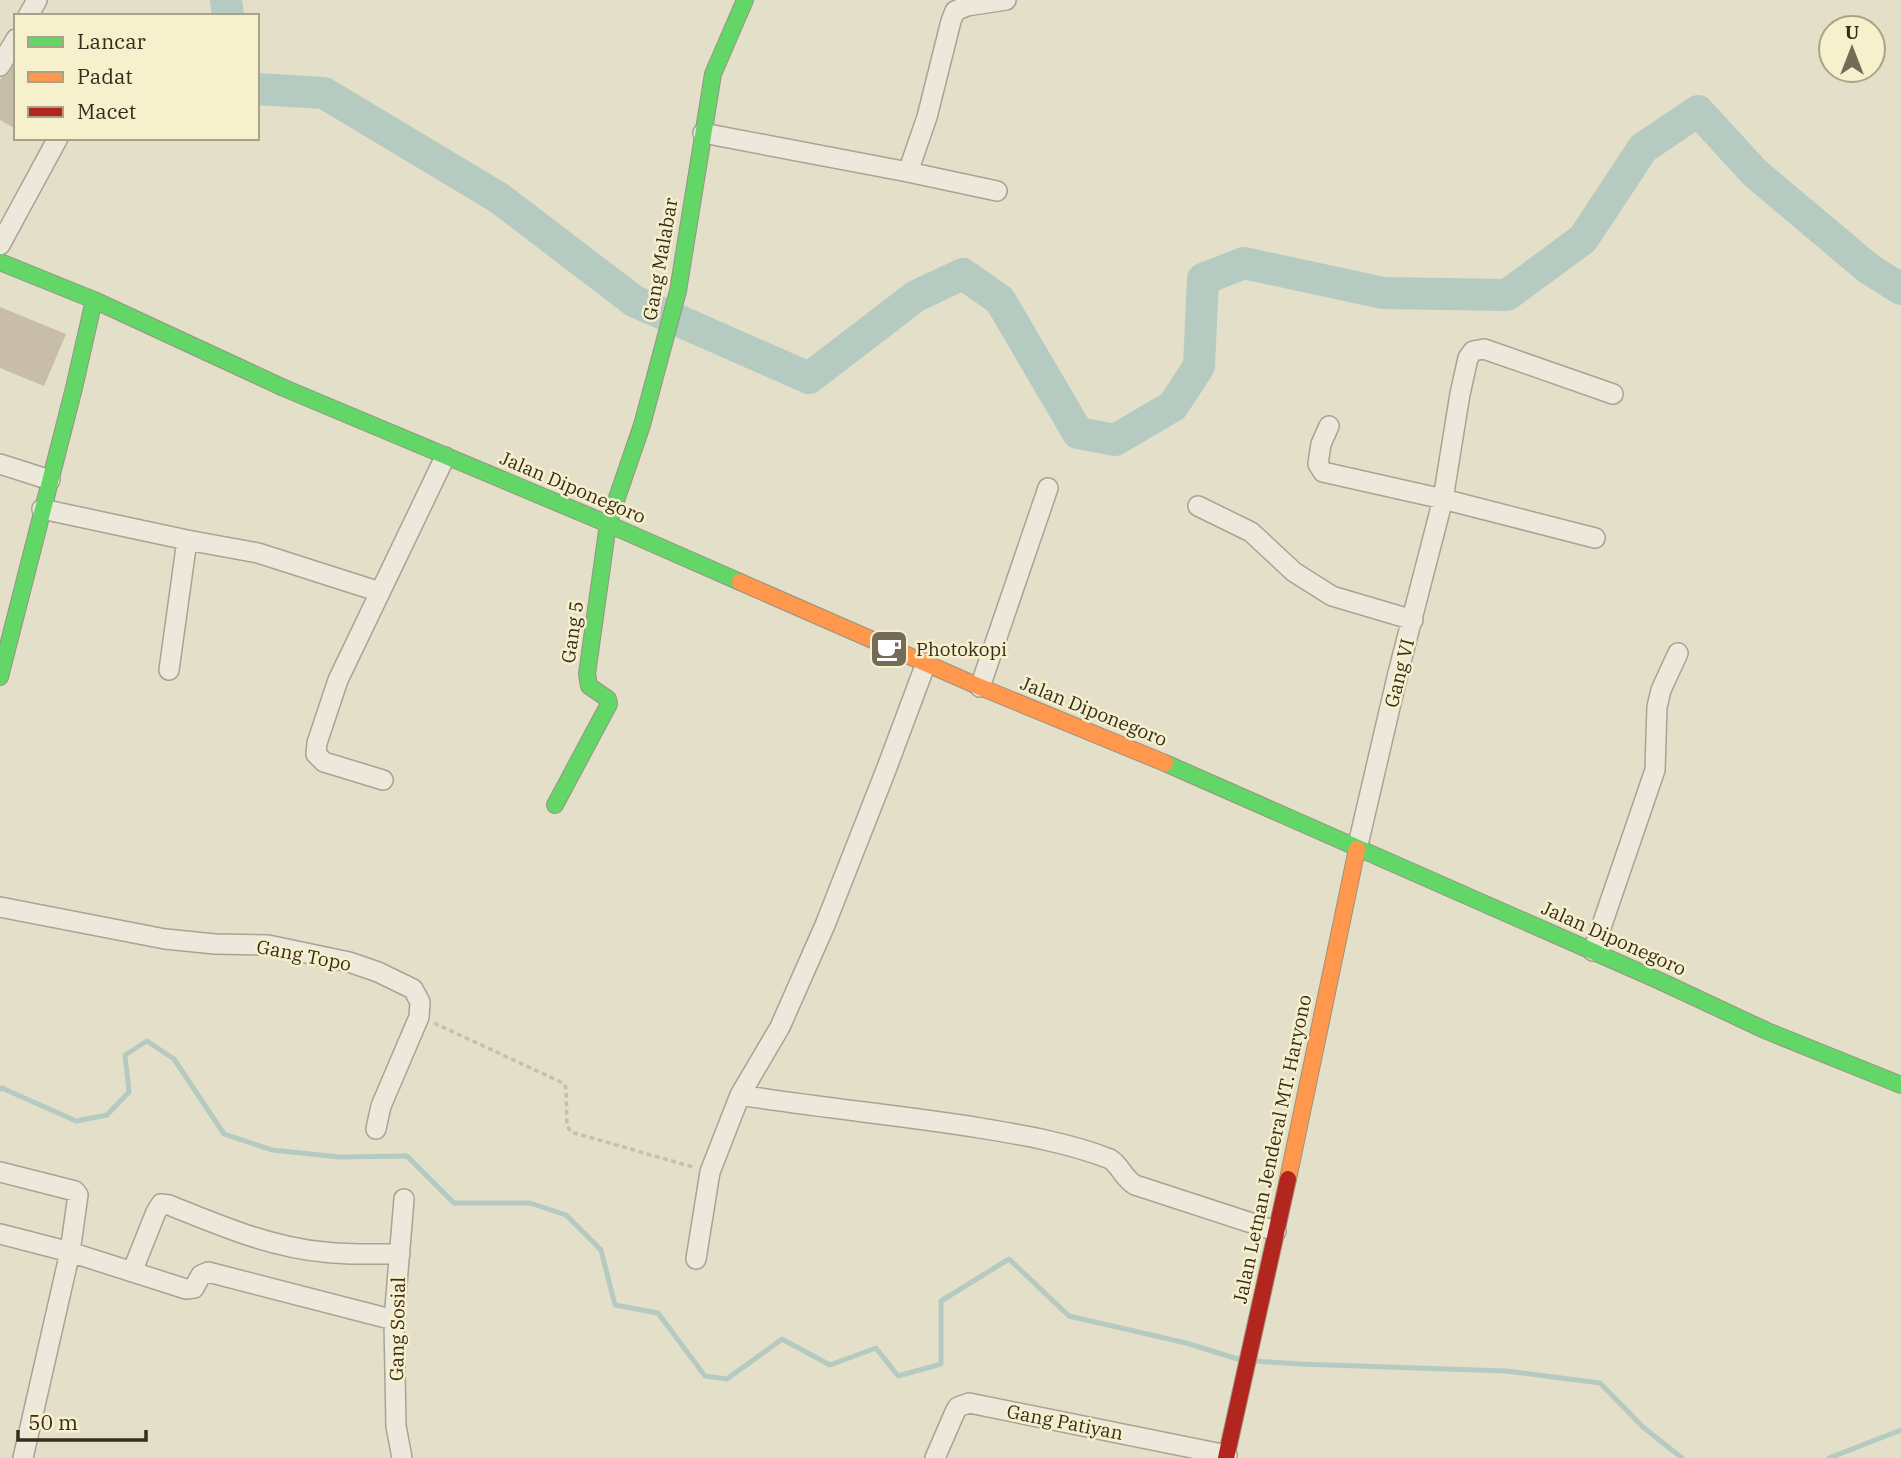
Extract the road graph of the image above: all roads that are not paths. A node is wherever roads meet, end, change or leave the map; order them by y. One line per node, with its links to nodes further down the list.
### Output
1 (745, 0): 5 (main road, Gang Malabar)
2 (1006, 0): 7 (street)
3 (14, 42): 4 (street)
4 (0, 66)
5 (703, 132): 7 (street); 21 (main road, Gang Malabar)
6 (57, 140): 9 (street)
7 (908, 172): 8 (street)
8 (997, 191)
9 (0, 246)
10 (0, 262): 11 (main road, Jalan Diponegoro)
11 (94, 300): 14 (main road, Jalan Diponegoro); 16 (main road)
12 (1613, 394): 18 (street, Gang VI)
13 (1329, 426): 18 (street)
14 (444, 457): 21 (main road, Jalan Diponegoro); 24 (street)
15 (0, 464): 16 (street)
16 (50, 480): 20 (main road)
17 (1048, 488): 31 (street)
18 (1443, 499): 22 (street); 25 (street, Gang VI)
19 (1198, 506): 25 (street)
20 (43, 509): 23 (street); 26 (main road)
21 (608, 524): 28 (main road, Jalan Diponegoro); 33 (main road, Gang 5)
22 (1595, 538)
23 (187, 540): 24 (street); 29 (street)
24 (380, 592): 32 (street)
25 (1413, 620): 34 (street, Gang VI)
26 (4, 644): 30 (main road)
27 (1678, 653): 36 (street)
28 (926, 663): 31 (main road, Jalan Diponegoro); 38 (street)
29 (169, 670)
30 (0, 677)
31 (980, 687): 34 (main road, Jalan Diponegoro)
32 (383, 780)
33 (555, 805)
34 (1357, 849): 36 (main road, Jalan Diponegoro); 42 (main road, Jalan Letnan Jenderal MT. Haryono)
35 (0, 907): 39 (street, Gang Topo)
36 (1593, 951): 37 (main road, Jalan Diponegoro)
37 (1901, 1086)
38 (740, 1095): 42 (street); 46 (street)
39 (376, 1129)
40 (0, 1172): 44 (street)
41 (404, 1199): 45 (street, Gang Sosial)
42 (1276, 1231): 49 (main road, Jalan Letnan Jenderal MT. Haryono)
43 (0, 1234): 44 (street)
44 (70, 1252): 47 (street); 50 (street)
45 (400, 1254): 47 (street); 48 (street, Gang Sosial)
46 (696, 1259)
47 (132, 1272): 48 (street)
48 (394, 1320): 51 (street, Gang Sosial)
49 (1226, 1456): 52 (street, Gang Patiyan)
50 (23, 1458)
51 (402, 1458)
52 (935, 1458)

